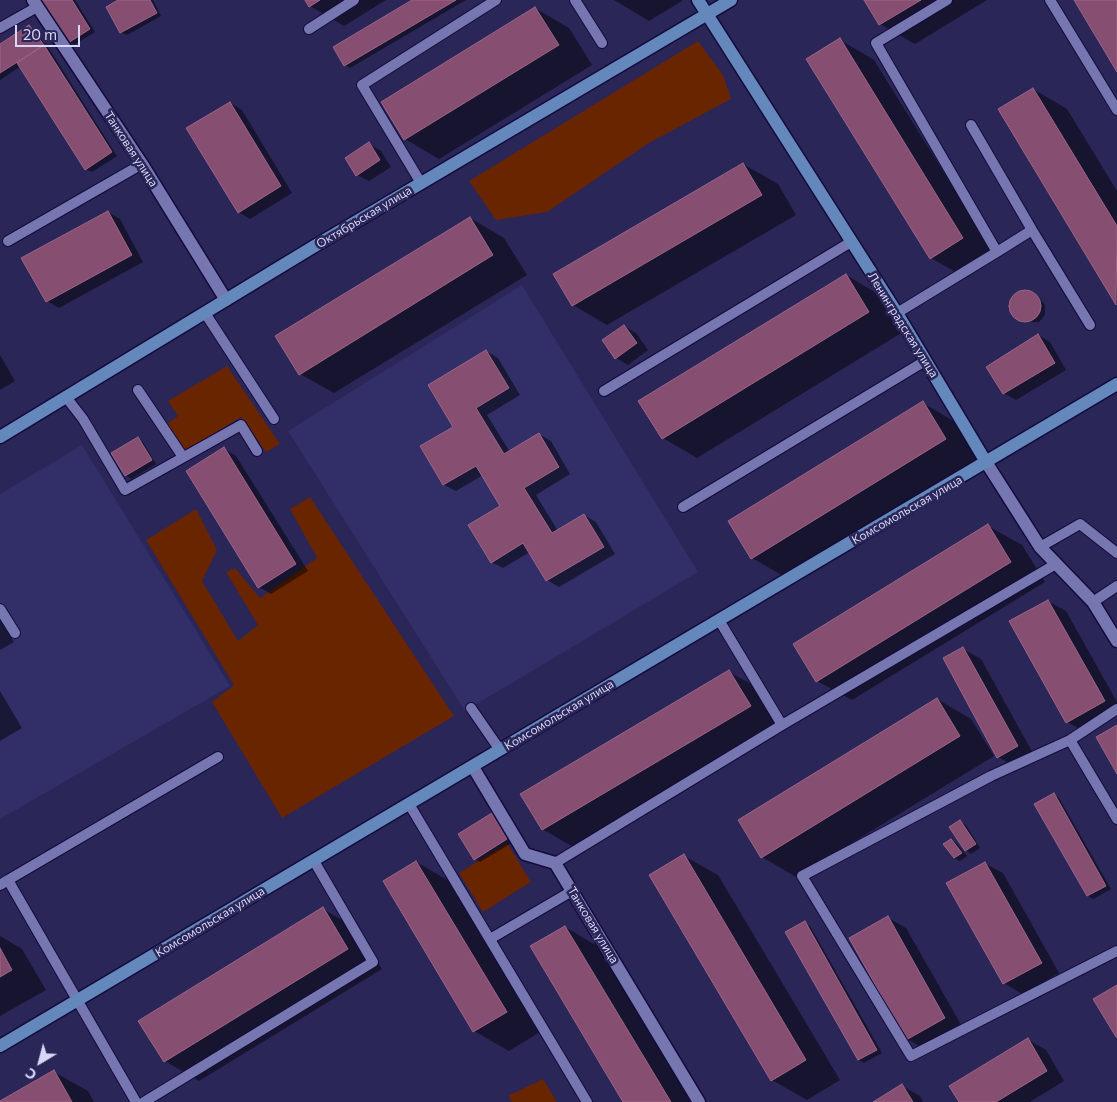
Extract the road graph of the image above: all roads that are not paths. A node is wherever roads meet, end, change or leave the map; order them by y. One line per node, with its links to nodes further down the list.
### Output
1 (354, 0): 11 (lane)
2 (496, 0): 16 (lane)
3 (575, 0): 12 (lane)
4 (698, 0): 9 (main road, Ленинградская улица)
5 (731, 0): 9 (main road, Октябрьская улица)
6 (948, 0): 20 (lane)
7 (1050, 0): 13 (lane)
8 (35, 4): 10 (lane); 15 (street, Танковая улица)
9 (706, 15): 16 (main road, Октябрьская улица); 19 (main road, Ленинградская улица)
10 (0, 28)
11 (308, 29)
12 (602, 43)
13 (1117, 110)
14 (971, 125): 17 (lane)
15 (142, 164): 18 (lane); 21 (street, Танковая улица)
16 (421, 183): 21 (main road, Октябрьская улица)
17 (1032, 230): 20 (lane); 24 (lane)
18 (8, 241)
19 (852, 242): 23 (main road, Ленинградская улица); 28 (lane)
20 (997, 252): 23 (lane)
21 (226, 300): 22 (main road, Октябрьская улица)
22 (205, 313): 29 (main road, Октябрьская улица); 30 (lane)
23 (897, 313): 25 (main road, Ленинградская улица)
24 (1090, 324)
25 (925, 361): 34 (main road, Ленинградская улица); 35 (lane)
26 (1117, 384): 34 (main road, Комсомольская улица)
27 (138, 390): 33 (lane)
28 (604, 391)
29 (66, 398): 31 (main road, Октябрьская улица); 33 (lane)
30 (274, 419)
31 (0, 437)
32 (257, 451): 33 (lane)
33 (183, 457)
34 (986, 462): 36 (street, Ленинградская улица); 42 (main road, Комсомольская улица)
35 (683, 507)
36 (1040, 547): 37 (lane); 38 (street, Ленинградская улица)
37 (1117, 553)
38 (1056, 564): 40 (street, Ленинградская улица); 47 (lane)
39 (1117, 586): 40 (lane)
40 (1093, 602): 44 (street, Ленинградская улица)
41 (0, 609): 43 (lane)
42 (719, 620): 47 (lane); 49 (main road, Комсомольская улица)
43 (15, 633)
44 (1117, 642)
45 (471, 708): 49 (lane)
46 (1117, 709): 48 (lane)
47 (782, 725): 55 (lane)
48 (1070, 740): 53 (lane); 59 (lane)
49 (500, 750): 51 (main road, Комсомольская улица)
50 (218, 757): 56 (lane)
51 (473, 766): 52 (main road, Комсомольская улица); 55 (street)
52 (409, 804): 54 (main road, Комсомольская улица); 58 (lane)
53 (1117, 819)
54 (314, 861): 60 (main road, Комсомольская улица); 63 (lane)
55 (555, 863): 57 (street, Танковая улица)
56 (4, 883): 60 (lane)
57 (572, 891): 58 (lane); 65 (street, Танковая улица)
58 (490, 939): 64 (lane)
59 (1117, 951)
60 (77, 1001): 61 (main road, Комсомольская улица); 62 (lane)
61 (0, 1046)
62 (136, 1102)
63 (144, 1102)
64 (588, 1102)
65 (699, 1102)

